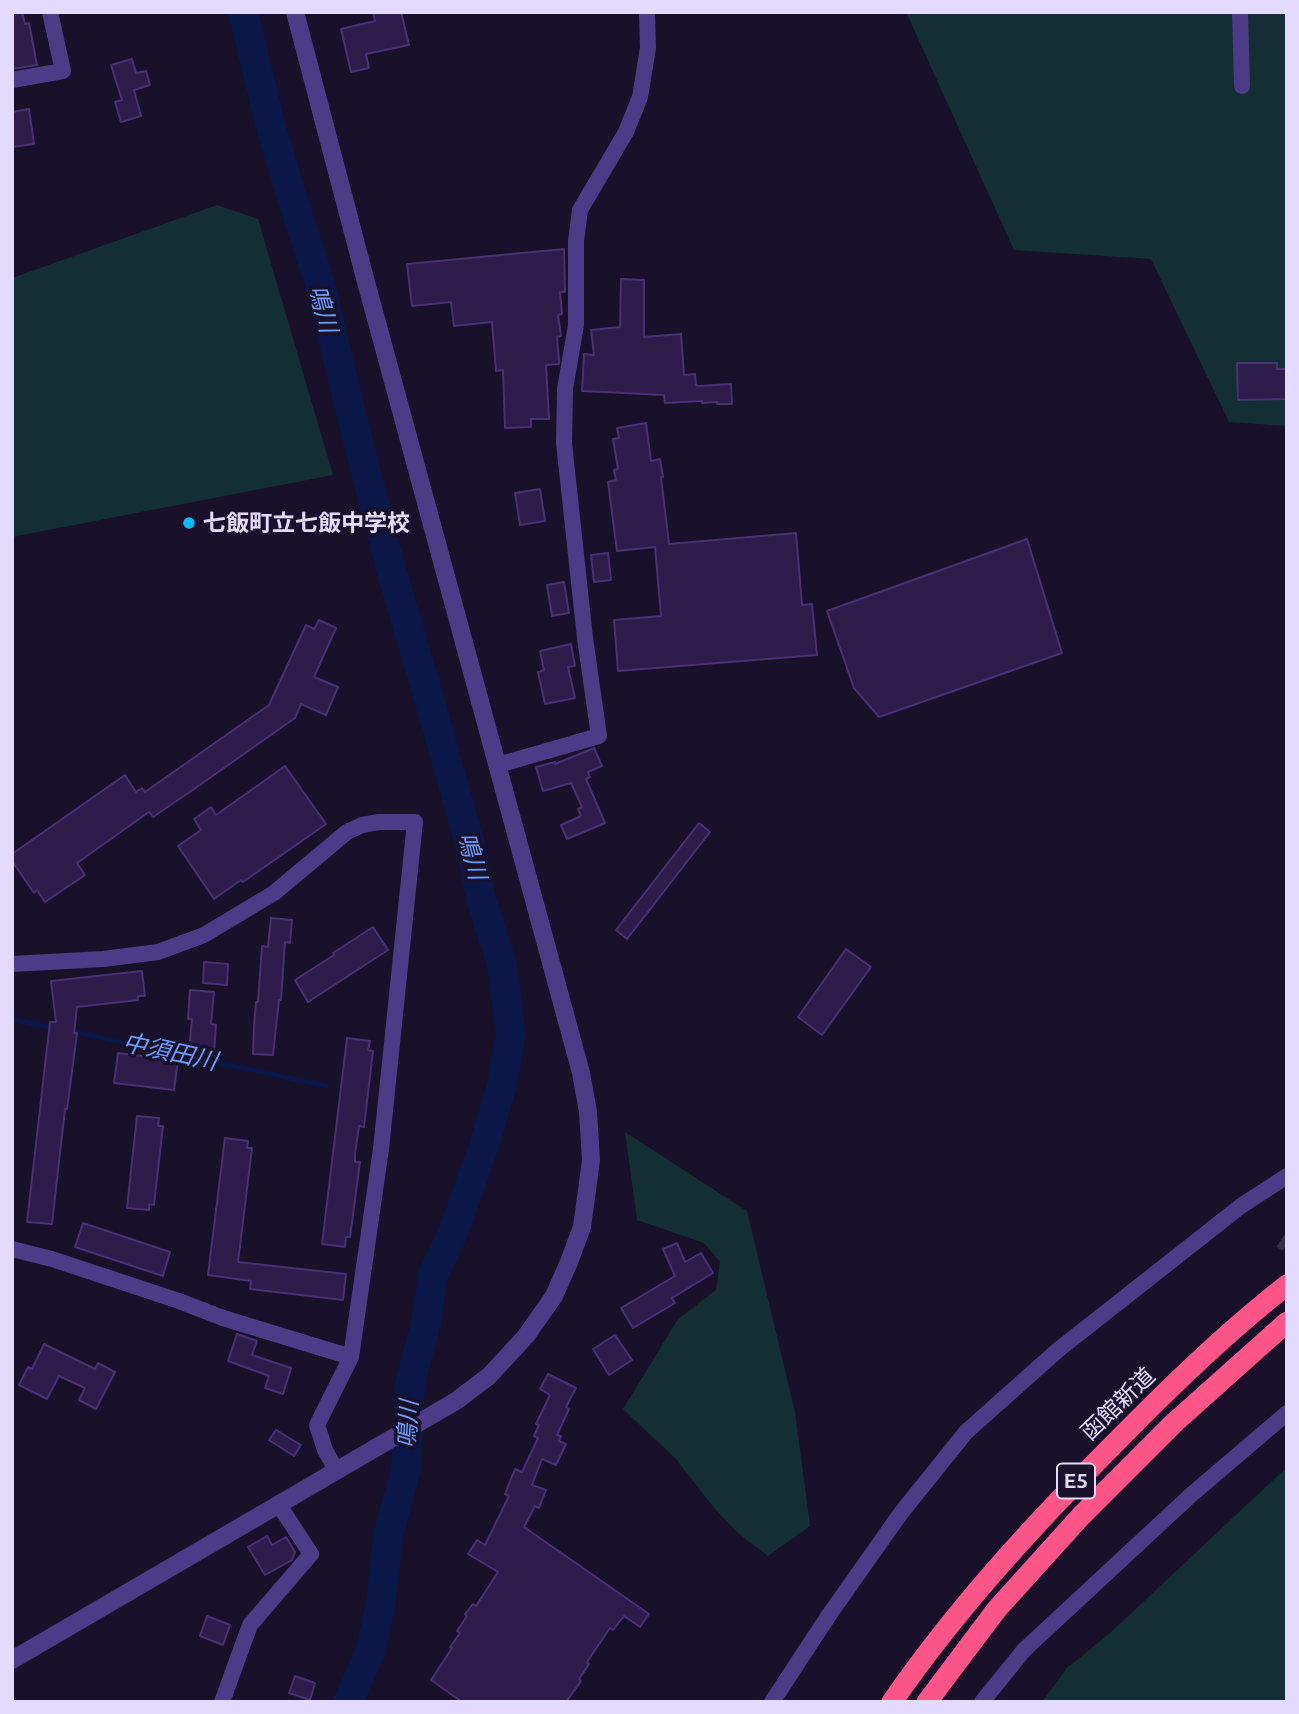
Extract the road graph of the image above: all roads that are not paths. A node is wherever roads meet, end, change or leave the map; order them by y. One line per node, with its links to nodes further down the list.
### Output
1 (50, 12): 5 (street)
2 (295, 12): 7 (street)
3 (648, 12): 7 (street)
4 (1240, 12): 6 (street)
5 (12, 80)
6 (1242, 86)
7 (498, 765): 15 (street)
8 (12, 964): 13 (street)
9 (1287, 1176): 19 (street)
10 (12, 1248): 13 (street)
11 (1287, 1285): 20 (highway, 函館新道 / E5)
12 (1287, 1322): 21 (highway, E5)
13 (351, 1356): 15 (street)
14 (1287, 1413): 22 (street)
15 (336, 1470): 16 (street)
16 (279, 1505): 17 (street); 18 (street)
17 (12, 1660)
18 (222, 1702)
19 (772, 1702)
20 (892, 1702)
21 (927, 1702)
22 (982, 1702)

